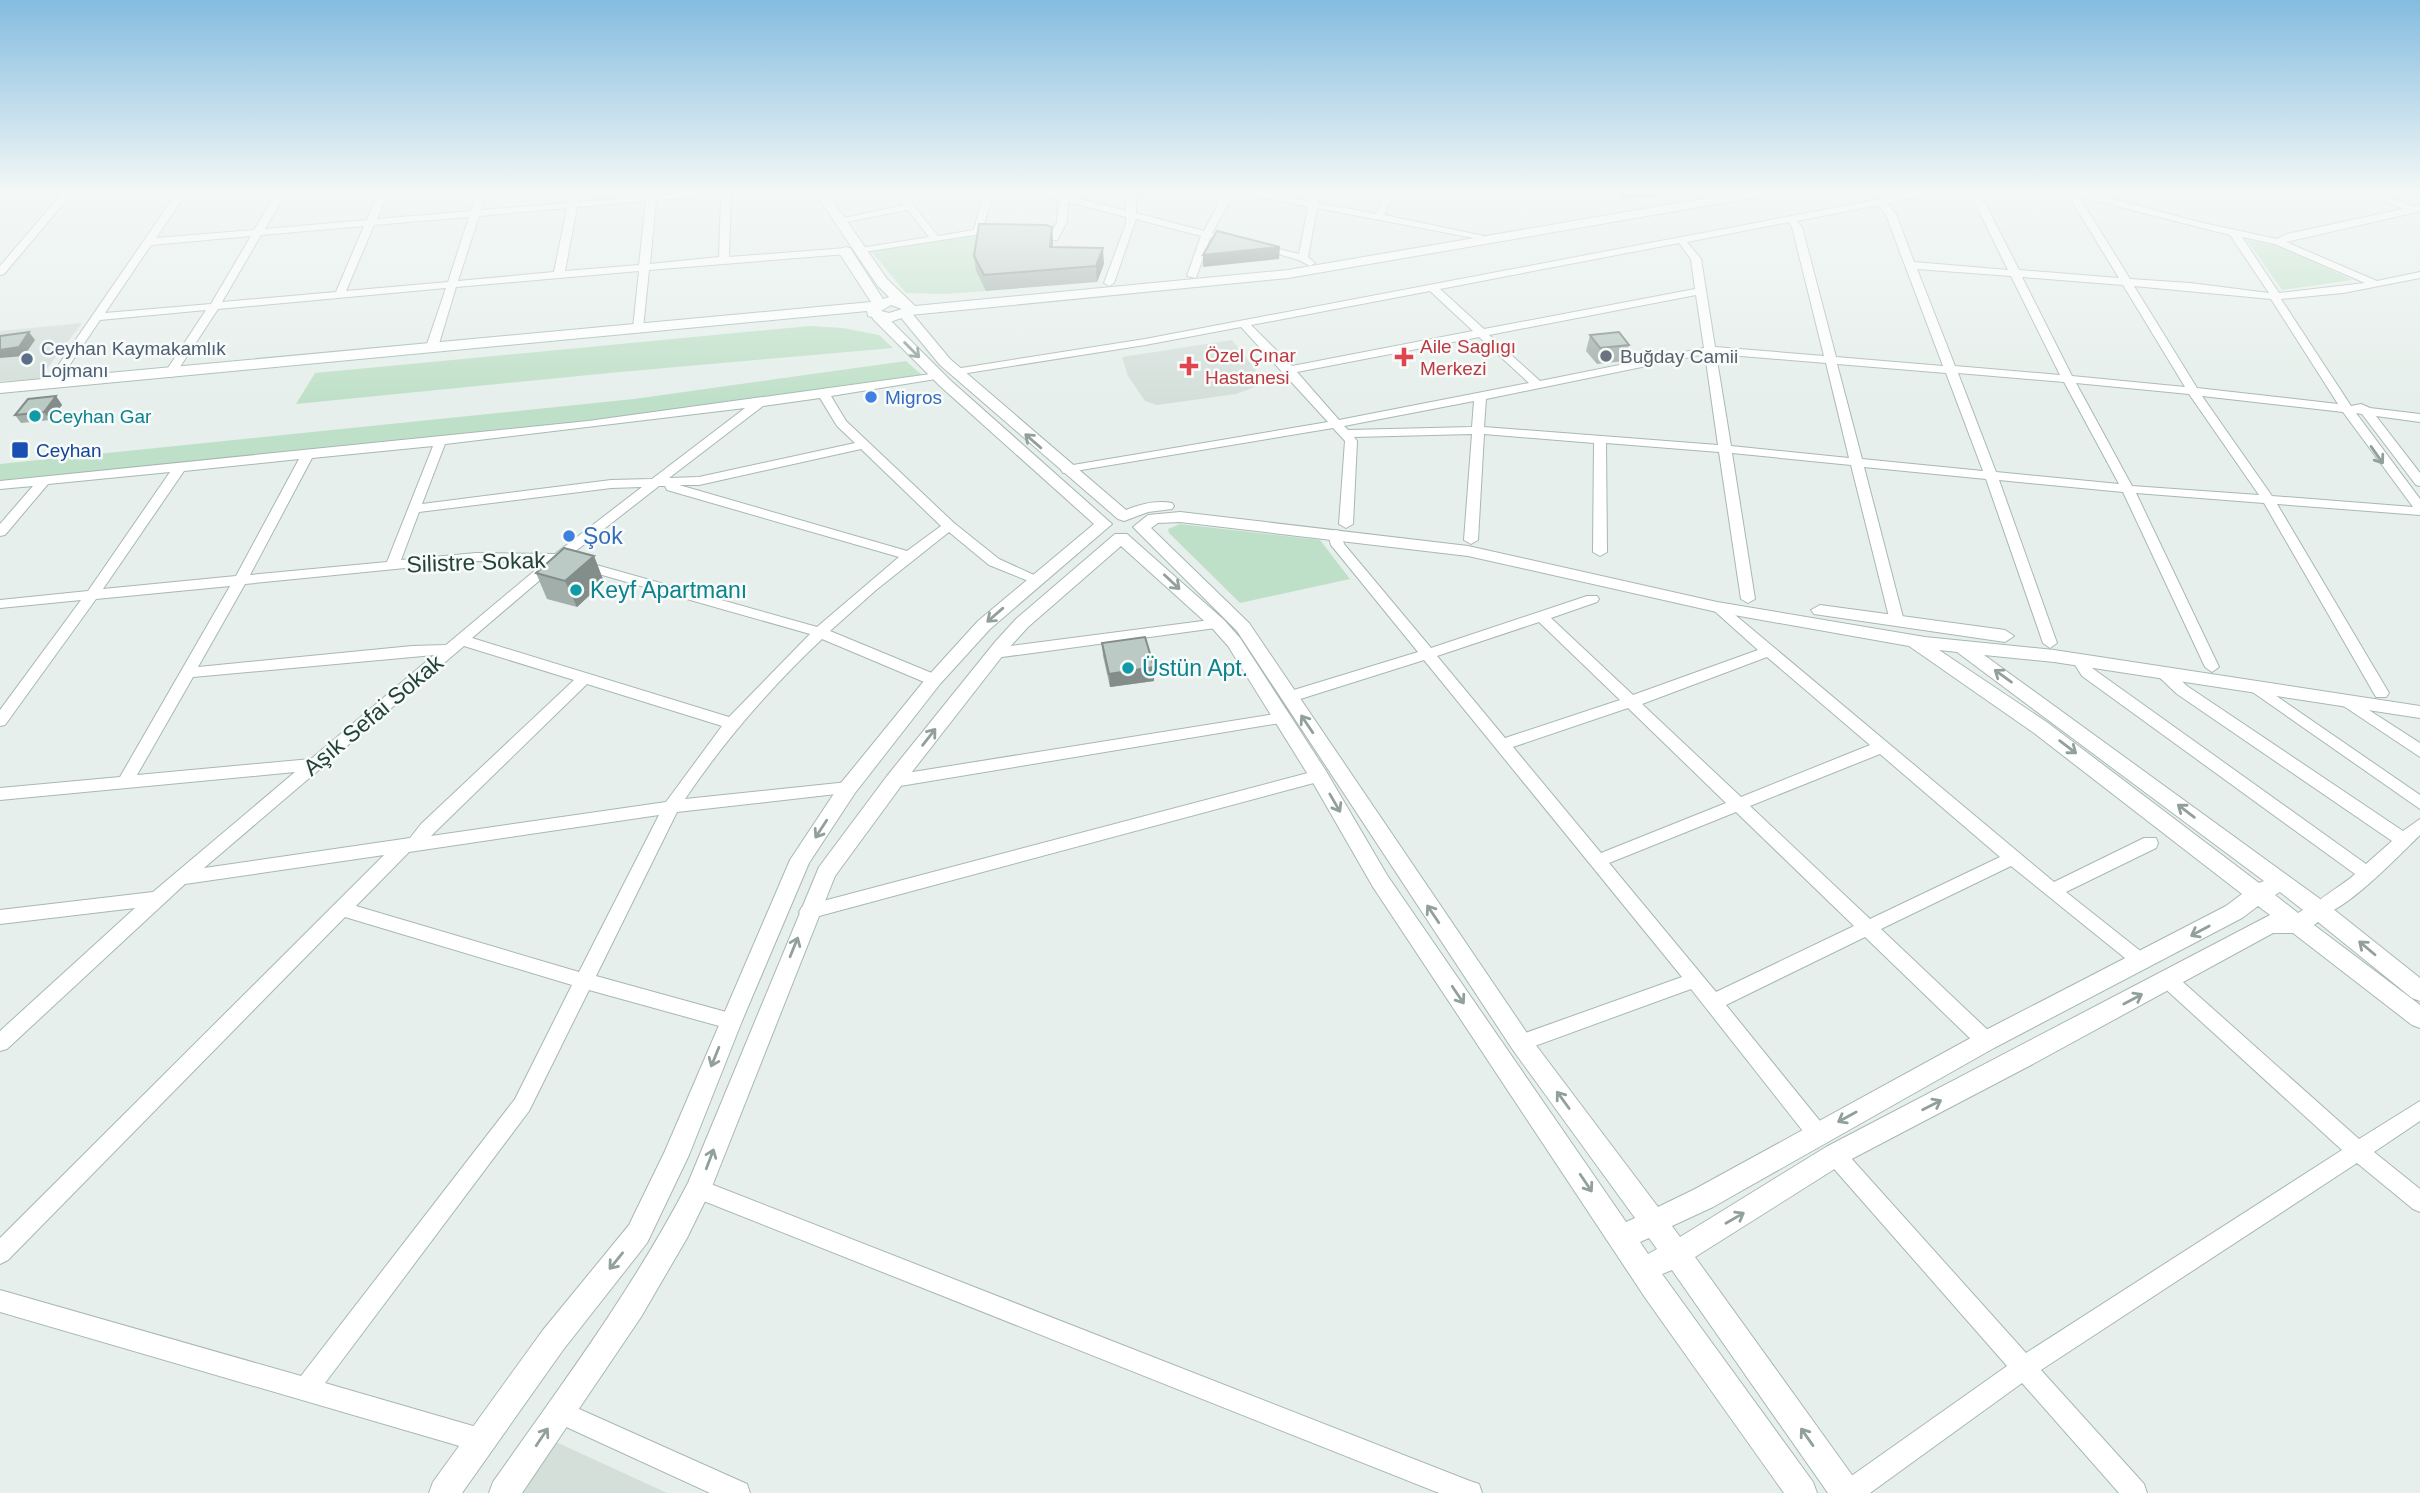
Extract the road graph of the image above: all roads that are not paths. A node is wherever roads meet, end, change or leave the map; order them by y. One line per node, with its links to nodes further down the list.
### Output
1 (135, 261): 39 (street)
2 (242, 261): 36 (street)
3 (354, 261): 34 (street)
4 (460, 261): 30 (street)
5 (562, 261): 25 (street)
6 (647, 261): 23 (street)
7 (716, 261): 23 (street)
8 (851, 261): 38 (main road)
9 (868, 261): 37 (main road)
10 (1117, 261): 29 (street)
11 (1197, 261): 27 (street)
12 (1301, 261): 27 (main road)
13 (1369, 261): 37 (main road)
14 (1571, 261): 32 (street)
15 (1696, 261): 33 (street)
16 (1805, 261): 45 (street)
17 (1908, 261): 22 (street)
18 (2011, 261): 24 (street)
19 (2114, 261): 28 (street)
20 (2252, 261): 35 (street)
21 (2321, 261): 31 (street)
22 (1910, 265): 24 (street); 47 (street)
23 (646, 267): 25 (street); 41 (street)
24 (2018, 273): 28 (street); 51 (street)
25 (559, 274): 30 (street)
26 (2420, 275): 31 (street)
27 (1192, 276): 29 (main road)
28 (2127, 282): 35 (street); 55 (street)
29 (1109, 283): 37 (main road)
30 (452, 284): 34 (street); 43 (street)
31 (2375, 284): 35 (street)
32 (1432, 287): 40 (street); 42 (street)
33 (1699, 291): 42 (street); 44 (street)
34 (340, 294): 36 (street)
35 (2275, 296): 60 (street)
36 (215, 305): 39 (street); 49 (street)
37 (905, 307): 38 (main road); 48 (street)
38 (877, 311): 41 (main road); 50 (street, one-way to 50); 58 (main road)
39 (97, 317): 53 (street)
40 (1243, 323): 46 (street); 48 (street)
41 (638, 328): 43 (main road)
42 (1479, 332): 46 (street); 52 (street)
43 (432, 347): 49 (main road)
44 (1709, 350): 45 (street); 52 (street); 69 (street)
45 (1830, 361): 47 (street); 71 (street)
46 (1289, 370): 63 (street)
47 (1952, 370): 51 (street); 74 (street)
48 (955, 372): 73 (street, one-way to 48)
49 (170, 374): 53 (main road)
50 (938, 376): 56 (street); 84 (street)
51 (2068, 379): 55 (street); 79 (street)
52 (1537, 385): 57 (street)
53 (50, 386): 54 (main road)
54 (0, 388)
55 (2193, 391): 60 (street); 80 (street)
56 (824, 394): 59 (street); 68 (street)
57 (1480, 396): 63 (street); 64 (street)
58 (0, 397)
59 (759, 403): 66 (street); 77 (street, Aşık Sefai Sokak)
60 (2342, 403): 61 (street); 82 (street, one-way to 82)
61 (2366, 411): 62 (street); 75 (street)
62 (2420, 418)
63 (1338, 424): 65 (street); 73 (street)
64 (1479, 430): 65 (street); 67 (street); 87 (street)
65 (1346, 435): 85 (street)
66 (441, 440): 70 (street); 81 (street)
67 (1600, 441): 69 (street); 88 (street)
68 (863, 445): 77 (street); 83 (street)
69 (1724, 449): 71 (street); 96 (street)
70 (308, 454): 72 (street); 93 (street)
71 (1858, 464): 74 (street); 102 (street)
72 (180, 467): 76 (street); 94 (street)
73 (1067, 470): 84 (street)
74 (1991, 475): 79 (street); 104 (street)
75 (2419, 479)
76 (45, 480): 78 (street); 86 (street)
77 (655, 482): 81 (street); 89 (street); 90 (street, Aşık Sefai Sokak)
78 (0, 485)
79 (2128, 489): 80 (street); 111 (street)
80 (2267, 498): 82 (street); 117 (street)
81 (414, 509): 91 (street)
82 (2420, 509)
83 (949, 526): 89 (street); 92 (street)
84 (1122, 526): 85 (street); 92 (street); 100 (street, one-way to 100); 108 (street); 121 (street)
85 (1340, 529): 87 (street); 98 (street); 109 (street)
86 (0, 532)
87 (1471, 540): 96 (street)
88 (1600, 552)
89 (909, 556): 103 (street)
90 (557, 558): 91 (street, Silistre Sokak); 103 (street, Silistre Sokak); 105 (street, Aşık Sefai Sokak)
91 (392, 565): 93 (street, Silistre Sokak)
92 (1036, 579): 115 (street, one-way to 115)
93 (240, 580): 94 (street, Silistre Sokak); 113 (street)
94 (92, 595): 97 (street, Silistre Sokak); 123 (street)
95 (1592, 599): 99 (street)
96 (1748, 599): 102 (street)
97 (0, 604)
98 (1717, 607): 102 (street); 107 (street)
99 (1542, 616): 109 (street); 120 (street)
100 (1218, 624): 108 (street); 121 (street)
101 (1942, 628): 102 (street); 104 (street); 106 (street)
102 (1902, 630): 106 (street); 147 (street, one-way to 147)
103 (819, 632): 115 (street, Silistre Sokak); 124 (street)
104 (2050, 643): 111 (street)
105 (456, 645): 113 (street); 114 (street); 128 (street, Aşık Sefai Sokak)
106 (1960, 647): 110 (street); 145 (street, one-way to 106)
107 (1770, 651): 120 (street); 126 (street)
108 (995, 653): 131 (street, one-way to 108)
109 (1428, 654): 121 (street); 125 (street)
110 (2079, 660): 112 (street); 143 (street)
111 (2212, 667): 117 (street)
112 (2163, 672): 116 (street); 138 (street)
113 (187, 673): 130 (street)
114 (585, 678): 124 (street); 140 (street)
115 (934, 680): 132 (street)
116 (2256, 687): 119 (street); 134 (street)
117 (2381, 693): 118 (street)
118 (2420, 699)
119 (2347, 701): 122 (street); 127 (street)
120 (1631, 702): 125 (street); 135 (street)
121 (1285, 707): 129 (street); 131 (street); 165 (street, one-way to 121)
122 (2420, 712)
123 (0, 721)
124 (733, 724): 136 (street)
125 (1503, 745): 142 (street)
126 (1883, 746): 135 (street); 141 (street)
127 (2420, 751)
128 (315, 764): 130 (street); 144 (street, Aşık Sefai Sokak)
129 (1319, 776): 151 (street); 173 (street, one-way to 173)
130 (126, 781): 133 (street)
131 (894, 781): 151 (street)
132 (848, 788): 136 (street); 162 (street, one-way to 162)
133 (0, 794)
134 (2420, 803)
135 (1737, 804): 142 (street); 154 (street)
136 (671, 807): 140 (street); 158 (street)
137 (2420, 825): 138 (street)
138 (2404, 840): 143 (street)
139 (2150, 843): 146 (street)
140 (410, 846): 144 (street); 149 (street)
141 (2013, 858): 146 (street); 154 (street)
142 (1598, 861): 156 (street)
143 (2368, 874): 150 (street)
144 (181, 878): 148 (street, Aşık Sefai Sokak)
145 (2281, 882): 147 (street); 150 (street)
146 (2052, 891): 155 (street)
147 (2258, 894): 153 (street); 155 (street, one-way to 155)
148 (158, 898): 152 (street); 164 (street, Aşık Sefai Sokak)
149 (342, 909): 158 (street); 174 (street)
150 (2319, 910): 153 (street); 159 (street, one-way to 150)
151 (808, 912): 170 (street, one-way to 151)
152 (0, 917)
153 (2299, 924): 157 (street); 161 (street)
154 (1870, 929): 160 (street); 163 (street)
155 (2142, 962): 163 (street)
156 (1695, 980): 160 (street); 165 (street)
157 (2168, 980): 168 (street); 169 (street, one-way to 157)
158 (584, 981): 162 (street); 179 (street)
159 (2420, 991)
160 (1713, 1002): 167 (street)
161 (2420, 1018)
162 (730, 1021): 181 (street, one-way to 181)
163 (1986, 1041): 167 (street, one-way to 167)
164 (0, 1043)
165 (1521, 1043): 172 (street, one-way to 165)
166 (2420, 1110): 168 (street)
167 (1817, 1133): 172 (street)
168 (2359, 1152): 171 (street); 178 (street)
169 (1835, 1155): 175 (street, one-way to 169); 178 (street)
170 (698, 1189): 180 (street); 185 (street)
171 (2420, 1202)
172 (1654, 1223): 173 (street); 175 (street)
173 (1622, 1237): 176 (street)
174 (0, 1253)
175 (1677, 1254): 176 (street); 187 (street, one-way to 175)
176 (1643, 1269): 186 (street)
177 (0, 1301): 179 (street)
178 (2024, 1368): 187 (street); 188 (street)
179 (305, 1390): 181 (street)
180 (559, 1412): 183 (street, one-way to 180); 184 (street)
181 (480, 1440): 182 (street)
182 (444, 1493)
183 (504, 1493)
184 (738, 1493)
185 (1470, 1493)
186 (1802, 1493)
187 (1847, 1493)
188 (2135, 1493)

